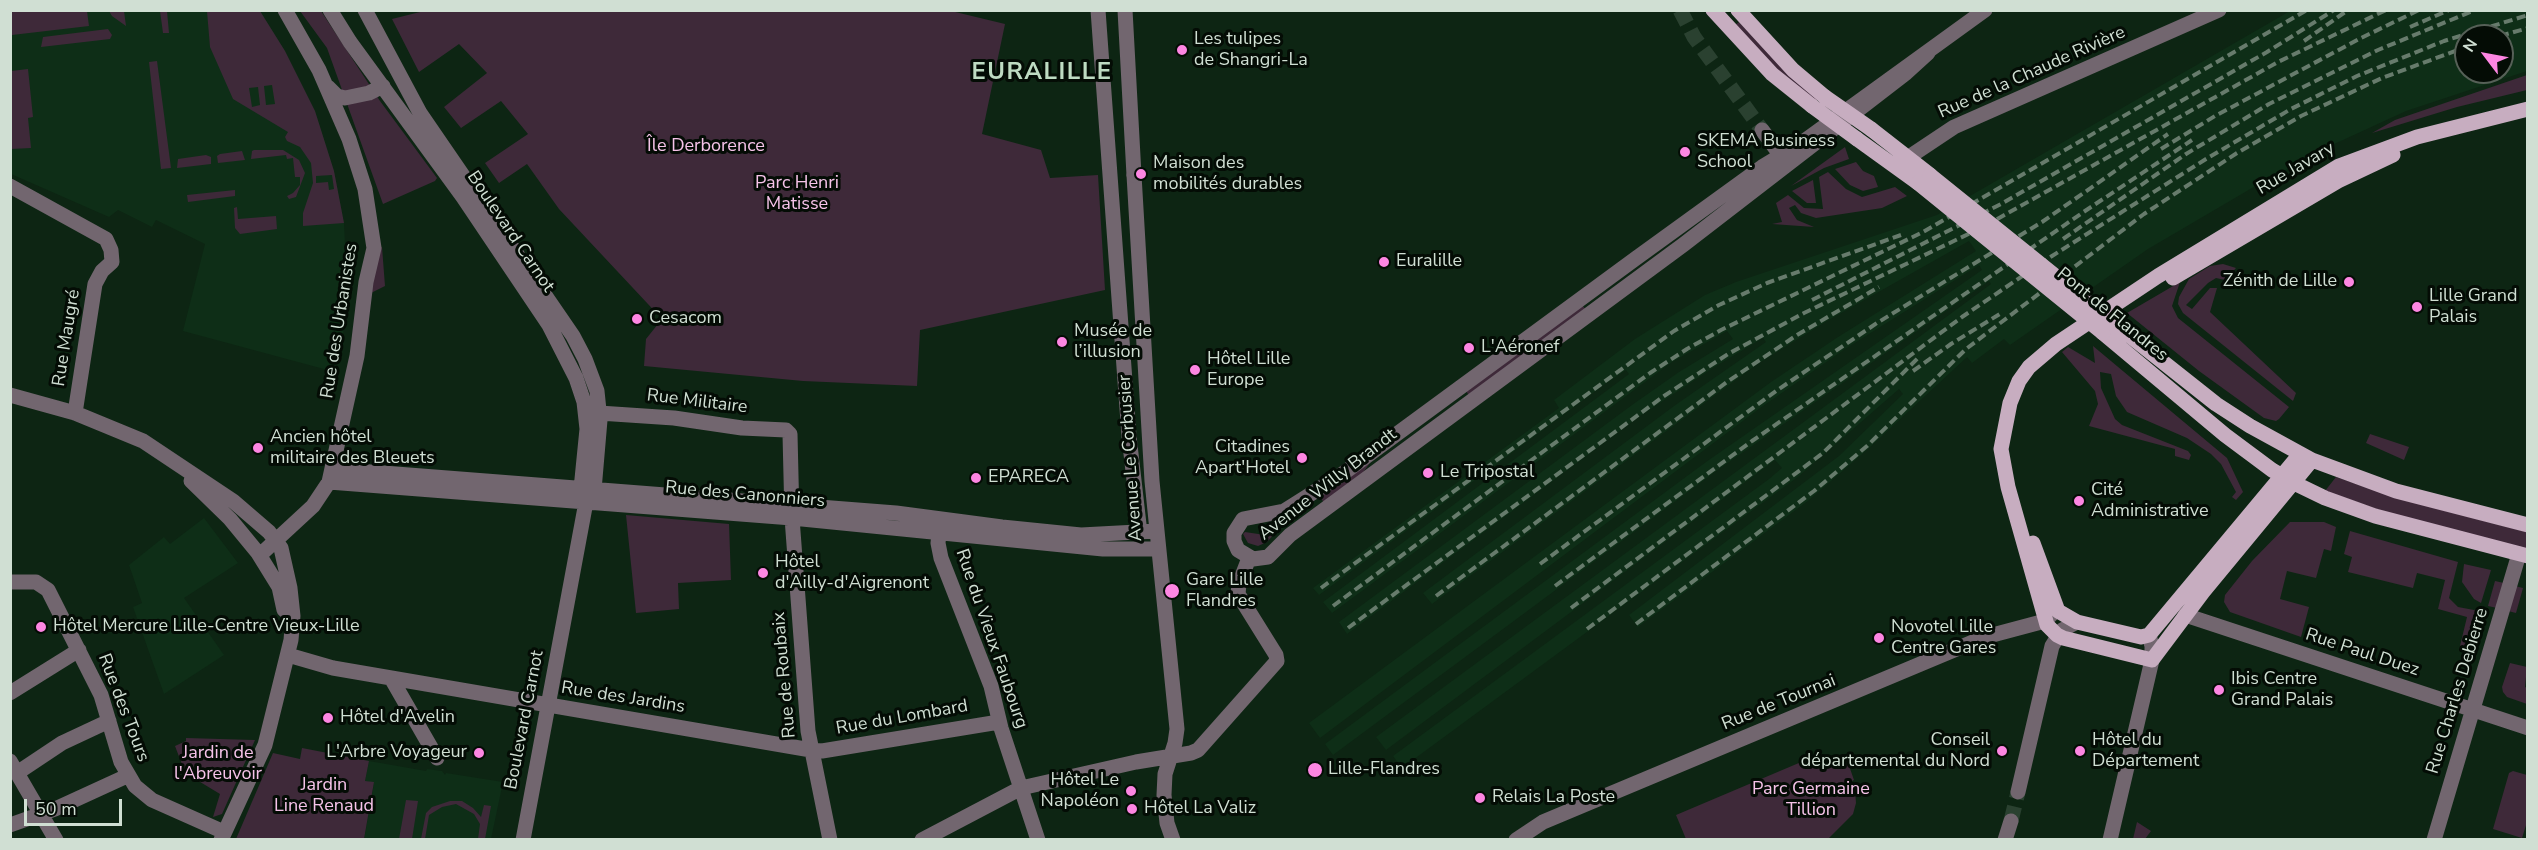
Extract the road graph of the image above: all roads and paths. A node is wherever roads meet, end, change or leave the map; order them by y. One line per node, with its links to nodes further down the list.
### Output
1 (285, 10): 15 (street, Rue des Urbanistes)
2 (330, 10): 14 (street, Boulevard Carnot)
3 (358, 10): 12 (street, Boulevard Carnot)
4 (366, 10): 12 (street, Boulevard Carnot)
5 (1098, 10): 38 (street, Avenue Le Corbusier)
6 (1125, 10): 37 (street, Avenue Le Corbusier, bridge)
7 (1713, 10): 20 (main road, bridge)
8 (1738, 10): 20 (main road, bridge)
9 (1985, 10): 19 (street, Avenue Willy Brandt)
10 (2200, 10): 13 (street, Rue de la Chaude Rivière)
11 (2218, 10): 13 (street, Rue de la Chaude Rivière)
12 (380, 40): 26 (street, Boulevard Carnot)
13 (2156, 40): 20 (street, Rue de la Chaude Rivière)
14 (380, 82): 15 (street); 33 (street, Boulevard Carnot)
15 (328, 87): 31 (street, Rue des Urbanistes)
16 (2528, 108): 22 (main road, Rue Javary)
17 (2528, 119): 22 (main road, Rue Javary)
18 (1762, 130): 19 (street)
19 (1784, 160): 43 (street, Avenue Willy Brandt); 43 (street, Avenue Willy Brandt)
20 (1904, 163): 23 (main road, Pont de Flandres, bridge)
21 (10, 186): 25 (street, Rue Maugré)
22 (2106, 311): 27 (main road, Rue Javary)
23 (2109, 329): 30 (main road, Pont de Flandres); 32 (main road, Pont de Flandres)
24 (10, 395): 25 (street)
25 (75, 413): 29 (street)
26 (599, 413): 28 (street, Rue Militaire); 33 (street, Boulevard Carnot)
27 (2005, 423): 45 (main road, Rue Javary); 47 (main road, Rue Javary)
28 (789, 432): 34 (street, Rue de Roubaix)
29 (156, 450): 39 (street); 41 (street)
30 (2306, 457): 32 (main road); 36 (main road, Pont de Flandres)
31 (331, 476): 33 (street, Rue des Canonniers); 39 (street, Rue des Urbanistes)
32 (2288, 480): 42 (main road, Pont de Flandres); 46 (main road); 50 (main road)
33 (583, 495): 34 (street, Rue des Canonniers); 56 (street, Boulevard Carnot)
34 (792, 512): 35 (street, Rue des Canonniers); 61 (street, Rue de Roubaix)
35 (940, 525): 38 (street, Rue des Canonniers); 40 (street, Rue des Canonniers); 59 (street, Rue du Vieux Faubourg)
36 (2528, 525)
37 (1156, 531): 38 (street, Rue des Canonniers); 40 (street, Avenue Le Corbusier)
38 (1140, 533)
39 (277, 541): 41 (street, Rue des Urbanistes); 52 (street)
40 (1158, 549): 62 (street, Avenue Le Corbusier)
41 (260, 555): 52 (street)
42 (2523, 555): 57 (street, Rue Charles Debierre)
43 (1249, 558): 62 (street)
44 (10, 582): 51 (street, Rue des Tours)
45 (2056, 608): 47 (street); 48 (main road)
46 (2184, 615): 53 (main road); 57 (street, Rue Paul Duez)
47 (2045, 621): 49 (main road, Rue Javary); 73 (street, Rue de Tournai)
48 (2078, 622): 49 (street); 50 (main road)
49 (2057, 635): 53 (main road); 67 (street)
50 (2149, 635): 53 (street)
51 (80, 650): 55 (street); 58 (street, Rue des Tours)
52 (288, 655): 54 (street, Rue des Jardins); 72 (street)
53 (2152, 660): 80 (street)
54 (391, 678): 56 (street, Rue des Jardins); 63 (street)
55 (10, 693)
56 (548, 705): 61 (street, Rue des Jardins); 75 (street, Boulevard Carnot)
57 (2472, 710): 60 (street, Rue Paul Duez); 81 (street, Rue Charles Debierre)
58 (109, 721): 64 (street); 65 (street, Rue des Tours)
59 (999, 722): 61 (street, Rue du Lombard); 66 (street, Rue du Vieux Faubourg)
60 (2528, 728)
61 (811, 750): 76 (street, Rue de Roubaix)
62 (1170, 756): 66 (street); 71 (street, Avenue Le Corbusier)
63 (436, 758)
64 (14, 767): 68 (street)
65 (128, 776): 68 (street); 72 (street, Rue des Tours)
66 (1021, 788): 77 (street); 78 (street, Rue du Vieux Faubourg)
67 (2018, 792)
68 (39, 813): 70 (street); 74 (street)
69 (2011, 821): 79 (street)
70 (10, 825)
71 (1171, 834)
72 (223, 836)
73 (1510, 838)
74 (56, 840)
75 (523, 840)
76 (830, 840)
77 (922, 840)
78 (1038, 840)
79 (2005, 840)
80 (2110, 840)
81 (2434, 840)

